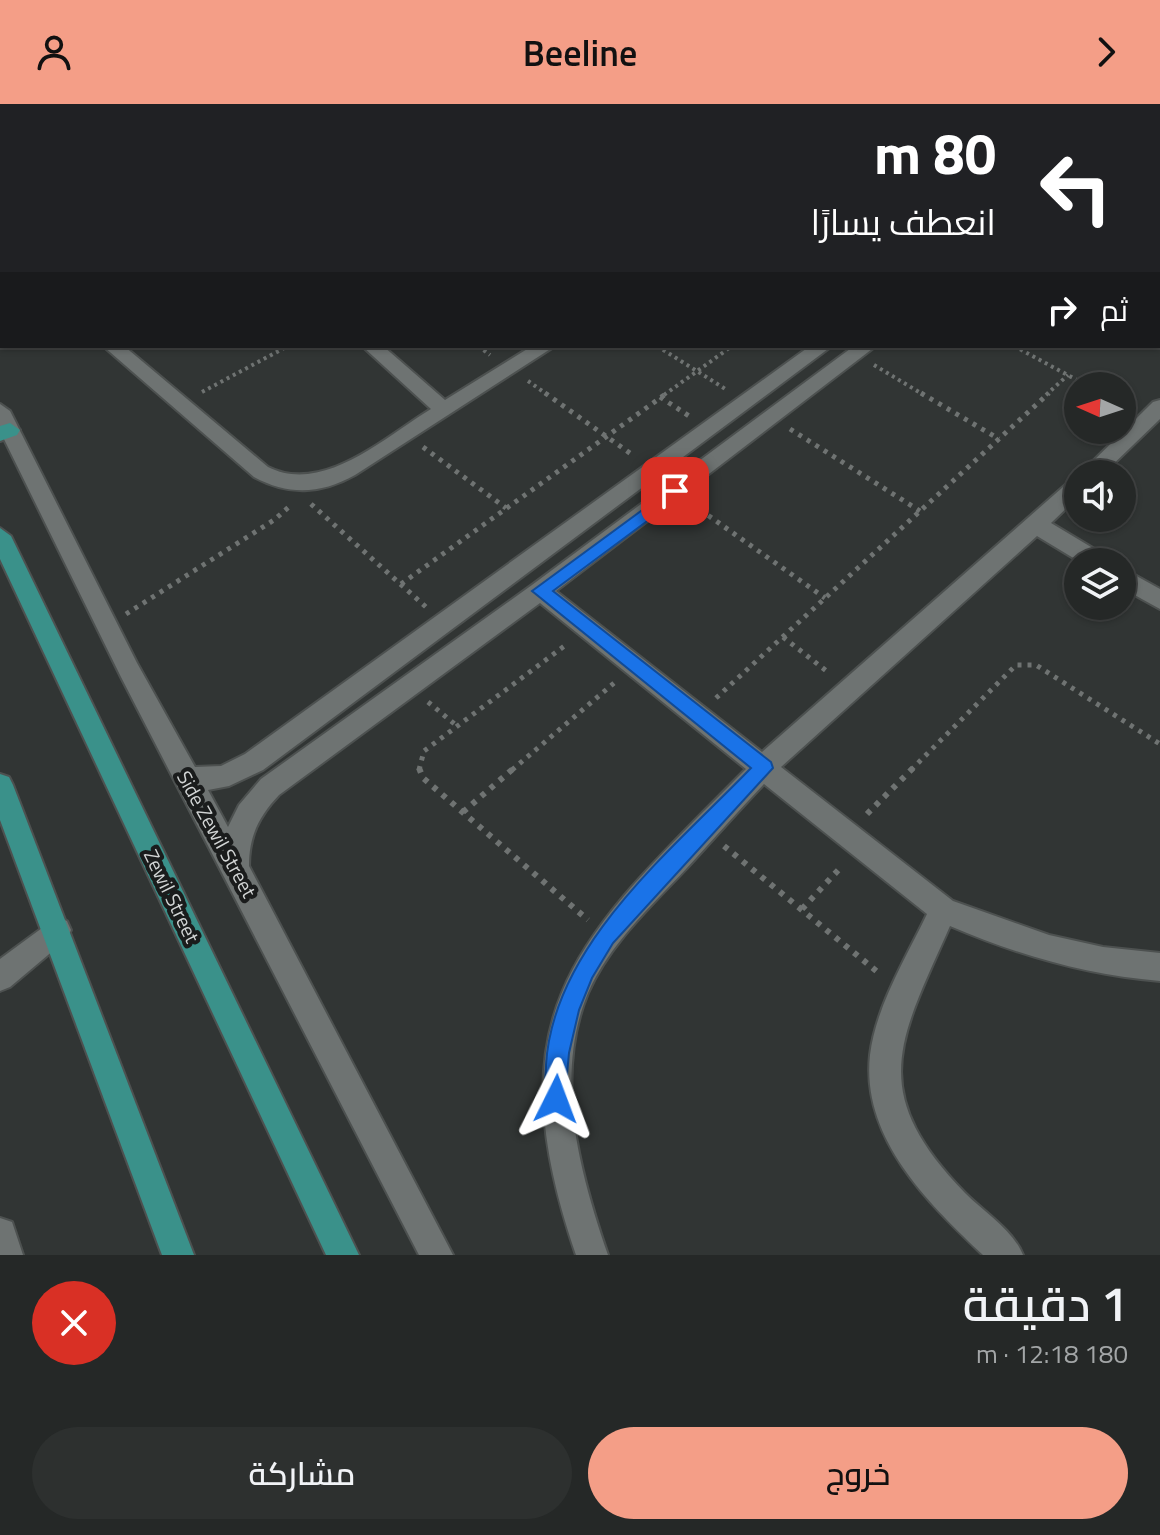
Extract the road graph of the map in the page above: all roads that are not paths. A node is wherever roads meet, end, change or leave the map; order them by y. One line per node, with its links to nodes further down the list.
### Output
1 (114, 348): 7 (street)
2 (373, 348): 7 (street)
3 (543, 348): 7 (street)
4 (820, 348): 9 (street)
5 (861, 350): 10 (street)
6 (1160, 407): 11 (street)
7 (444, 410)
8 (3, 425): 20 (street, Side Zewil Street)
9 (706, 431): 10 (street); 20 (street)
10 (729, 451): 17 (street)
11 (1105, 460)
12 (1064, 499): 13 (street)
13 (1037, 525): 15 (street); 19 (street)
14 (0, 536): 30 (main road, Zewil Street)
15 (1075, 548)
16 (1136, 585): 18 (street)
17 (540, 591): 19 (street); 22 (street)
18 (1160, 600)
19 (764, 768): 23 (street); 32 (street)
20 (185, 776): 22 (street, Side Zewil Street)
21 (0, 785): 24 (main road)
22 (236, 867): 31 (street, Side Zewil Street)
23 (943, 910): 25 (street); 33 (street)
24 (57, 930): 26 (street); 29 (main road)
25 (1160, 967)
26 (0, 977)
27 (0, 1234): 28 (street)
28 (7, 1255)
29 (178, 1255)
30 (343, 1255)
31 (437, 1255)
32 (592, 1255)
33 (1007, 1255)

